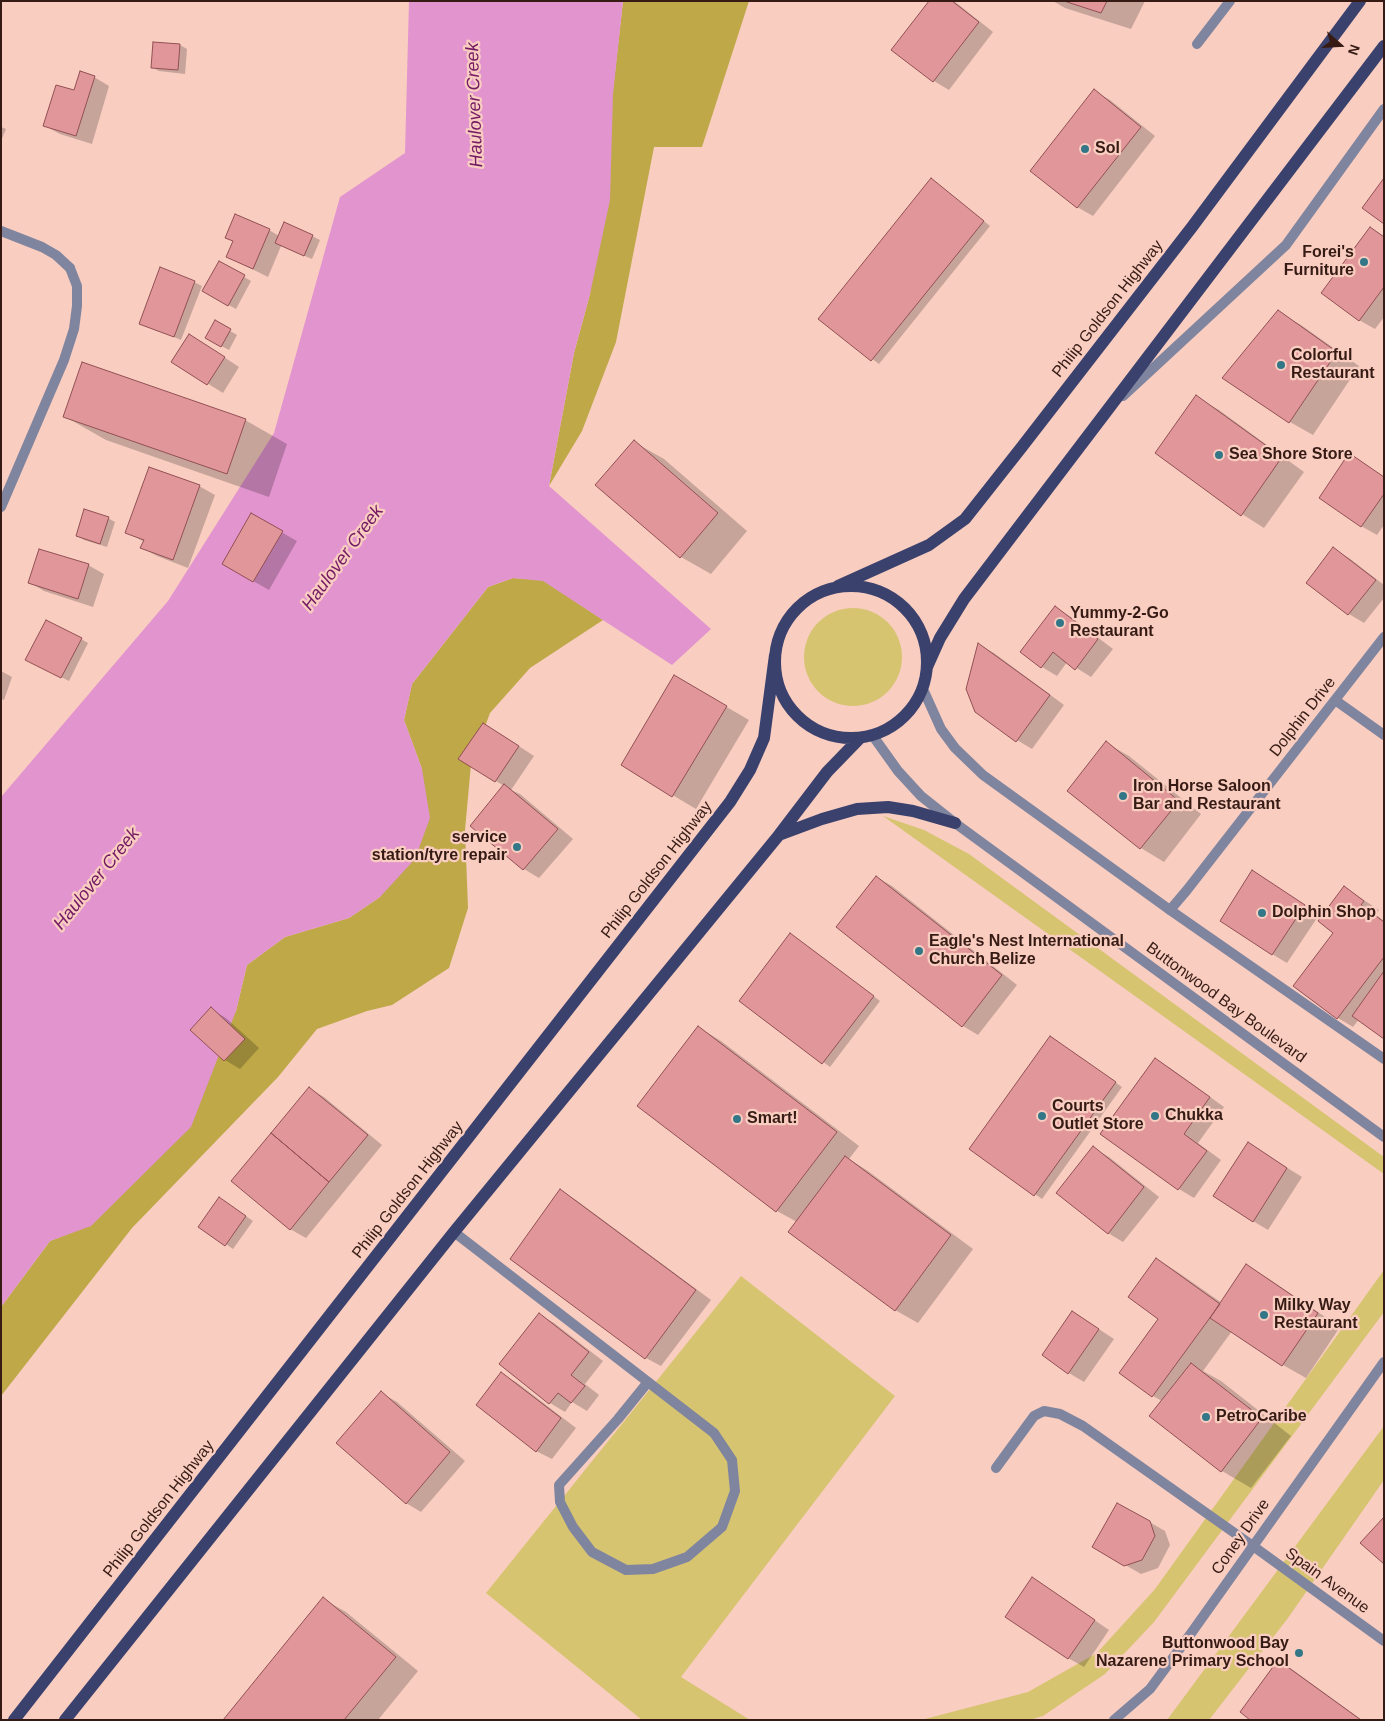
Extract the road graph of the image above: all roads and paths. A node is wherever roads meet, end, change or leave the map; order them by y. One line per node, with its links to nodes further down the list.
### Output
1 (1230, 1): 3 (street)
2 (1360, 1): 9 (main road, Philip Goldson Highway)
3 (1197, 44)
4 (1384, 46): 7 (main road)
5 (1384, 109): 7 (street)
6 (1, 231): 8 (street)
7 (1102, 416): 12 (main road)
8 (1, 507)
9 (838, 586): 11 (main road); 12 (main road)
10 (1384, 637): 14 (street, Dolphin Drive)
11 (775, 655): 16 (main road); 28 (main road, Philip Goldson Highway)
12 (927, 667): 13 (main road)
13 (922, 689): 16 (main road); 19 (street)
14 (1335, 700): 15 (street); 19 (street, Dolphin Drive)
15 (1384, 735)
16 (867, 737): 17 (street, Buttonwood Bay Boulevard); 18 (main road)
17 (955, 823): 18 (main road); 21 (street, Buttonwood Bay Boulevard)
18 (779, 835): 22 (main road)
19 (1170, 910): 20 (street)
20 (1384, 1060)
21 (1384, 1137)
22 (454, 1232): 24 (street); 29 (main road)
23 (1384, 1362): 26 (street, Coney Drive)
24 (648, 1382): 24 (street)
25 (996, 1468): 26 (street, Spain Avenue)
26 (1253, 1546): 27 (street, Spain Avenue); 30 (street, Coney Drive)
27 (1384, 1640)
28 (14, 1720)
29 (65, 1720)
30 (1114, 1720)

